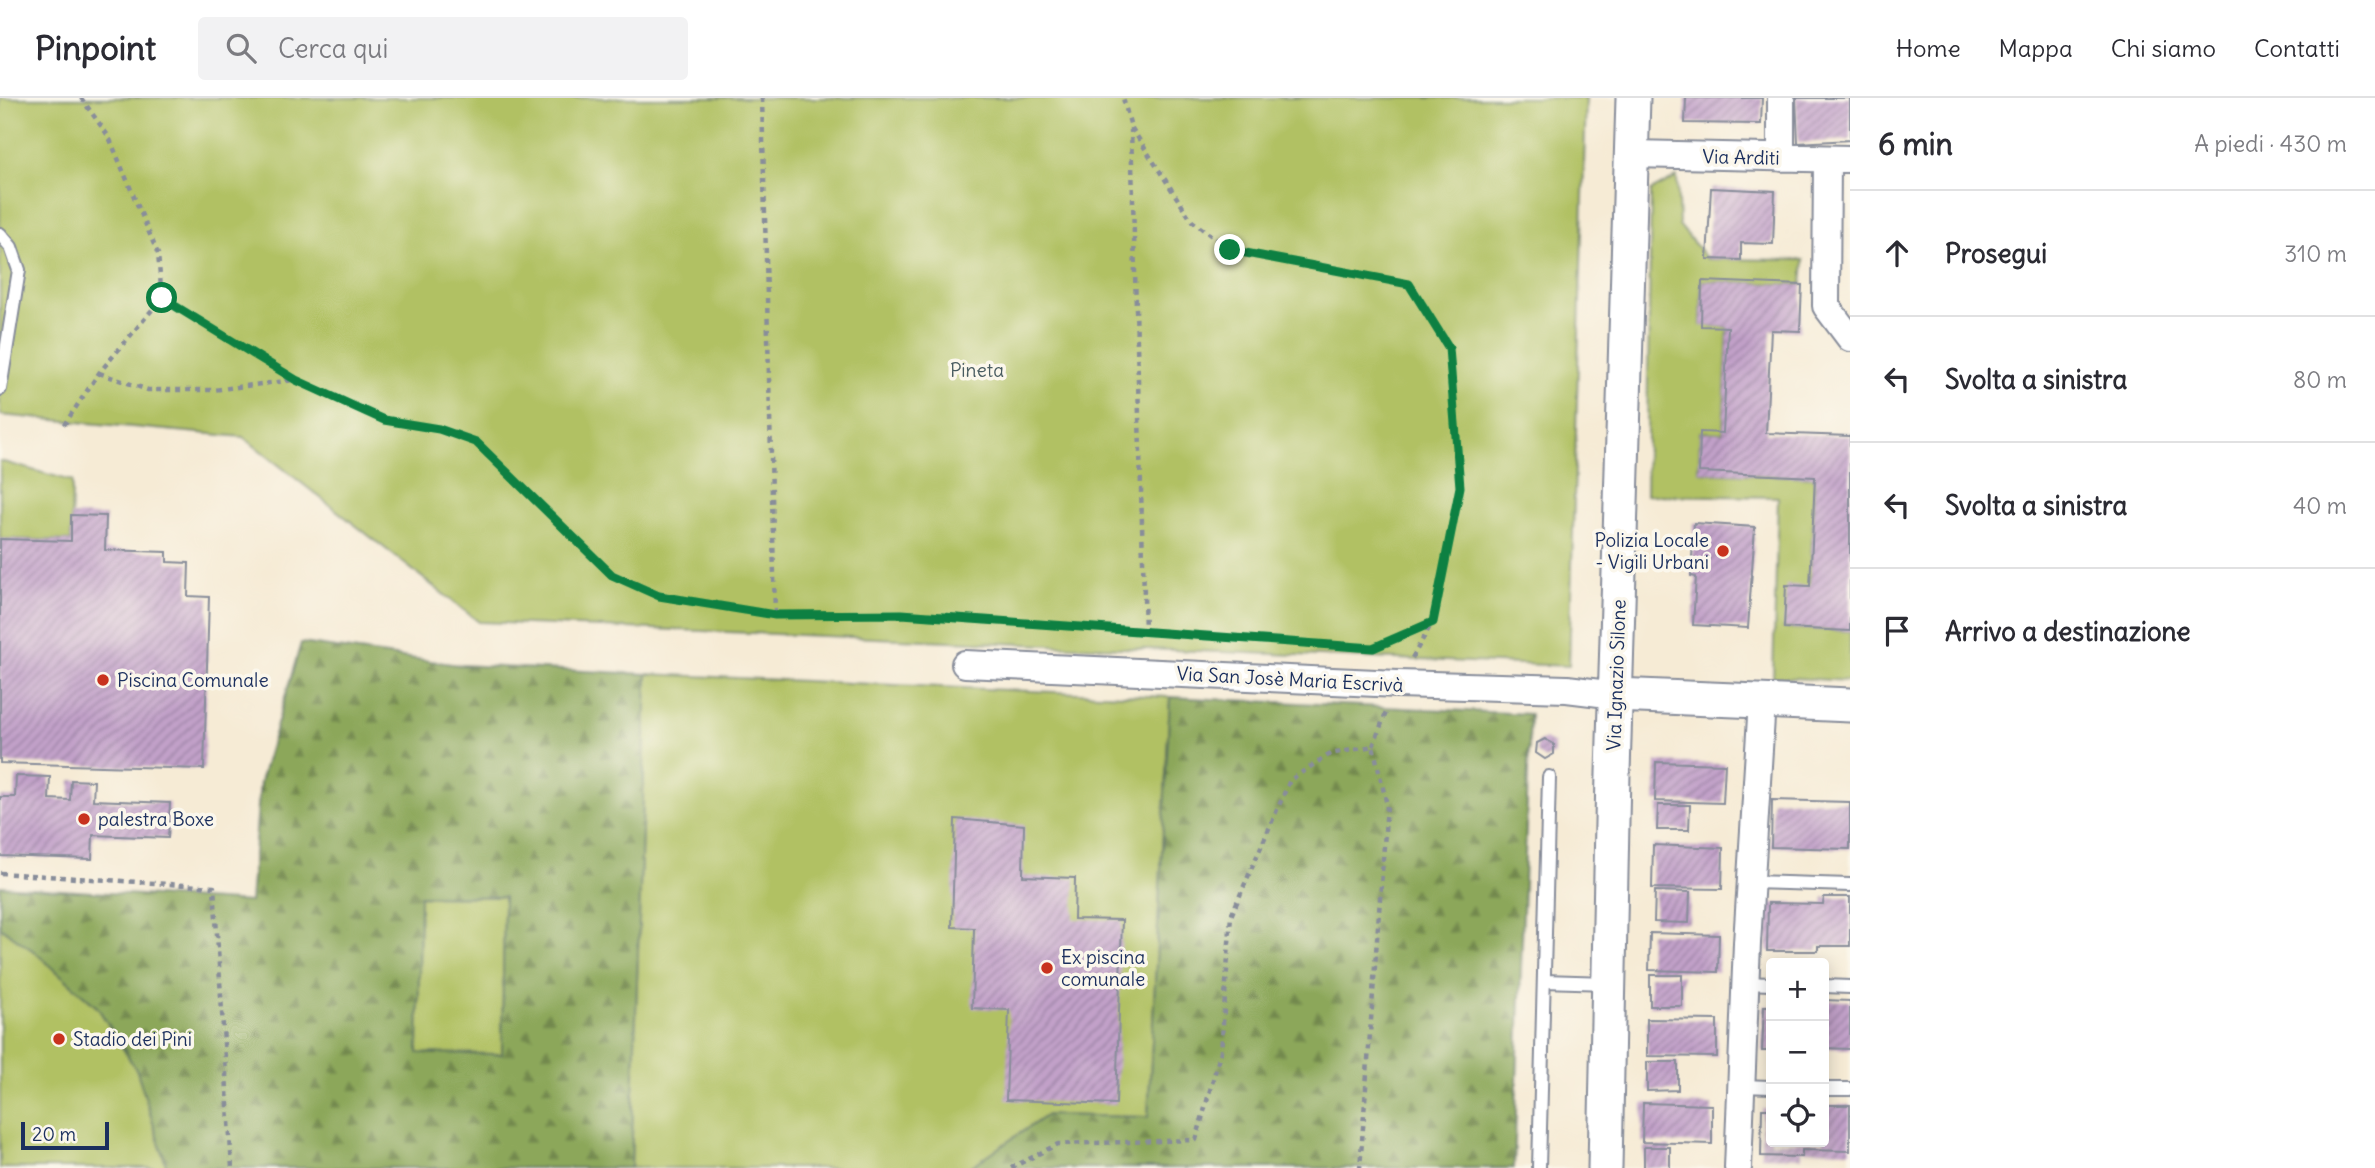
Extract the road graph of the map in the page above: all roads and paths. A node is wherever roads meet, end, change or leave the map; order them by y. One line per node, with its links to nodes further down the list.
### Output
1 (81, 98): 11 (path)
2 (762, 98): 17 (path)
3 (1122, 98): 6 (path)
4 (1633, 98): 7 (street, Via Ignazio Silone)
5 (1781, 98): 8 (street)
6 (1131, 127): 18 (path); 18 (path)
7 (1633, 154): 8 (street, Via Arditi); 20 (street, Via Ignazio Silone)
8 (1781, 158): 9 (street, Via Arditi)
9 (1838, 159): 12 (street)
10 (0, 234): 15 (lane)
11 (162, 298): 13 (path); 14 (path)
12 (1850, 338)
13 (99, 373): 14 (path); 16 (path)
14 (296, 380): 17 (path)
15 (0, 388)
16 (64, 425)
17 (775, 615): 18 (path)
18 (1145, 632)
19 (965, 664): 20 (street, Via San Josè Maria Escrivà)
20 (1616, 695): 21 (street); 28 (street, Via Ignazio Silone)
21 (1762, 701): 22 (street); 25 (street)
22 (1850, 705)
23 (1549, 778): 27 (lane)
24 (0, 873): 36 (path)
25 (1751, 882): 26 (lane); 29 (street)
26 (1850, 885)
27 (1544, 981): 28 (lane); 39 (lane)
28 (1609, 983): 40 (street, Via Ignazio Silone)
29 (1758, 984): 32 (street)
30 (1829, 986): 31 (lane)
31 (1850, 987)
32 (1742, 1086): 33 (lane); 41 (street)
33 (1766, 1087)
34 (1829, 1088): 35 (lane)
35 (1850, 1089)
36 (232, 1168)
37 (1011, 1168): 38 (path)
38 (1360, 1168)
39 (1539, 1168)
40 (1605, 1168)
41 (1738, 1168)

